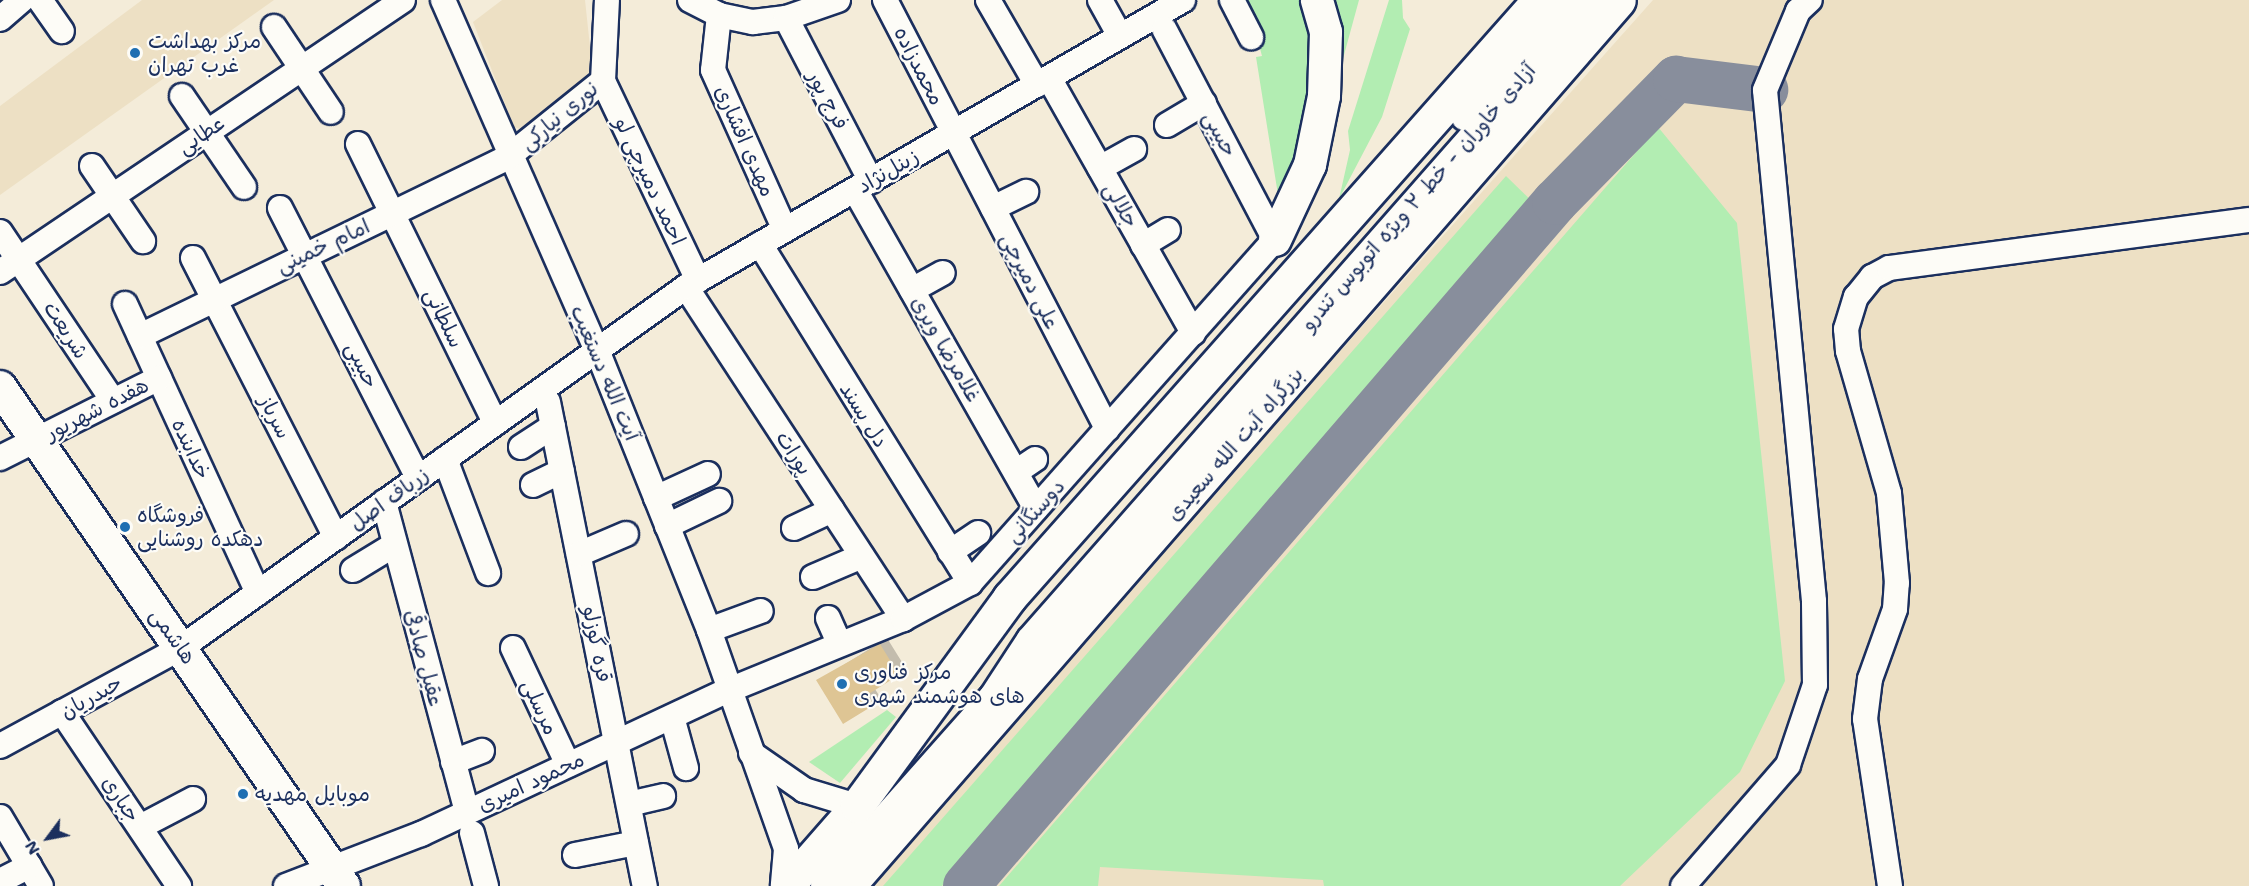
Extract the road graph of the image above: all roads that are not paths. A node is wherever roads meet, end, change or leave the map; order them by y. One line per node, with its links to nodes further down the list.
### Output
1 (22, 0): 22 (street)
2 (40, 0): 25 (street)
3 (403, 0): 28 (street, عطایی)
4 (443, 0): 40 (street, آیت الله دستغیب)
5 (607, 0): 29 (street, نوری نیارکی)
6 (690, 0): 20 (street)
7 (838, 0): 21 (street)
8 (885, 0): 37 (street, محمدزاده)
9 (988, 0): 30 (street, جلالی)
10 (1100, 0): 26 (street)
11 (1183, 0): 26 (street, زینل‌نژاد)
12 (1232, 0): 27 (street)
13 (1317, 0): 54 (main road)
14 (1516, 0): 31 (highway)
15 (1539, 0): 31 (highway)
16 (1568, 0): 137 (street, آزادی خاوران - خط ۲ ویژه اتوبوس تندرو)
17 (1591, 0): 138 (street, آزادی خاوران - خط ۲ ویژه اتوبوس تندرو)
18 (1619, 0): 139 (highway, بزرگراه آیت الله سعیدی)
19 (1810, 0): 140 (street)
20 (718, 15): 21 (street); 51 (street, مهدی افشاری)
21 (786, 18): 43 (street, فرج پور)
22 (0, 19)
23 (274, 27): 28 (street)
24 (1164, 29): 33 (street, حبیبی)
25 (62, 31)
26 (1120, 36): 30 (street, زینل‌نژاد)
27 (1251, 37)
28 (300, 70): 34 (street); 36 (street, عطایی)
29 (603, 81): 40 (street, نوری نیارکی); 62 (street, احمد دمیرچی لو)
30 (1043, 81): 37 (street, زینل‌نژاد); 42 (street, جلالی)
31 (1454, 94): 123 (highway)
32 (182, 96): 36 (street)
33 (1204, 103): 35 (street); 54 (street, حبیبی)
34 (331, 112)
35 (1167, 125)
36 (207, 131): 44 (street); 46 (street, عطایی)
37 (954, 133): 43 (street, زینل‌نژاد); 48 (street, علی دمیرچی)
38 (358, 144): 49 (street, سلطانی)
39 (1134, 149): 42 (street)
40 (508, 157): 49 (street, امام خمینی); 68 (street, آیت الله دستغیب)
41 (92, 166): 46 (street)
42 (1100, 168): 57 (street, جلالی)
43 (863, 185): 51 (street, زینل‌نژاد); 63 (street, غلامرضا ویری)
44 (244, 187)
45 (1026, 192): 48 (street)
46 (113, 195): 55 (street); 60 (street, عطایی)
47 (280, 208): 58 (street, حبیبی)
48 (993, 208): 74 (street, علی دمیرچی)
49 (394, 214): 58 (street, امام خمینی); 73 (street, سلطانی)
50 (2249, 220): 141 (street)
51 (785, 230): 56 (street, زینل‌نژاد)
52 (1168, 230): 57 (street)
53 (0, 232): 60 (street, شریعت)
54 (1275, 240): 66 (street, دوسنگانی)
55 (142, 241)
56 (760, 244): 62 (street, زینل‌نژاد); 95 (street, دل پسند)
57 (1143, 245): 66 (street, جلالی)
58 (306, 253): 64 (street, امام خمینی); 82 (street, حبیبی)
59 (194, 258): 64 (street, سرباز)
60 (10, 266): 71 (street, شریعت)
61 (943, 273): 63 (street)
62 (692, 284): 68 (street, زینل‌نژاد); 88 (street, پورات)
63 (912, 290): 87 (street, غلامرضا ویری)
64 (215, 297): 67 (street, امام خمینی); 93 (street, سرباز)
65 (125, 304): 67 (street, خدابنده)
66 (1193, 333): 74 (street, دوسنگانی)
67 (140, 336): 69 (street, خدابنده)
68 (597, 350): 73 (street, زرباف اصل); 84 (street, آیت الله دستغیب)
69 (159, 378): 71 (street, هفده شهریور); 102 (street, خدابنده)
70 (0, 387): 76 (main road, هاشمی)
71 (113, 401): 76 (street, هفده شهریور)
72 (548, 402): 75 (street, قره گوزلو)
73 (495, 423): 79 (street, زرباف اصل)
74 (1107, 429): 87 (street, دوسنگانی)
75 (555, 435): 77 (street); 80 (street, قره گوزلو)
76 (36, 440): 78 (street, هفده شهریور); 108 (main road, هاشمی)
77 (525, 452)
78 (0, 458)
79 (445, 459): 82 (street, زرباف اصل); 99 (street)
80 (562, 471): 83 (street); 96 (street, قره گوزلو)
81 (708, 474): 84 (street)
82 (418, 478): 86 (street, زرباف اصل)
83 (533, 485)
84 (656, 498): 89 (street, آیت الله دستغیب)
85 (719, 501): 89 (street)
86 (384, 502): 93 (street, زرباف اصل); 94 (street, عقیل صادقی)
87 (1036, 508): 101 (street, دوسنگانی)
88 (832, 510): 90 (street); 97 (street, پورات)
89 (667, 526): 106 (street, آیت الله دستغیب)
90 (794, 528)
91 (978, 533): 95 (street)
92 (626, 534): 96 (street)
93 (336, 537): 102 (street, زرباف اصل)
94 (394, 545): 98 (street); 117 (street, عقیل صادقی)
95 (950, 552): 101 (street, دل پسند)
96 (579, 554): 113 (street, قره گوزلو)
97 (862, 556): 100 (street); 105 (street, پورات)
98 (353, 570)
99 (488, 573)
100 (813, 577)
101 (970, 583): 105 (street, دوسنگانی)
102 (258, 593): 108 (street, زرباف اصل)
103 (761, 611): 106 (street)
104 (828, 618): 107 (street)
105 (903, 619): 107 (street, دوسنگانی)
106 (709, 630): 110 (street, آیت الله دستغیب)
107 (839, 643): 110 (street, دوسنگانی)
108 (182, 647): 111 (street, حیدریان); 130 (main road, هاشمی)
109 (513, 648): 118 (street, مرسلی)
110 (729, 690): 112 (street, محمود امیری); 116 (street, آیت الله دستغیب)
111 (62, 712): 114 (street, حیدریان); 126 (street, جباری)
112 (672, 717): 113 (street, محمود امیری); 119 (street)
113 (616, 742): 118 (street, محمود امیری); 122 (street, قره گوزلو)
114 (0, 746)
115 (482, 751): 117 (street)
116 (752, 753): 123 (street); 136 (street, آیت الله دستغیب)
117 (453, 762): 125 (street, عقیل صادقی)
118 (568, 765): 125 (street, محمود امیری)
119 (686, 768)
120 (663, 796): 122 (street)
121 (193, 799): 126 (street)
122 (629, 804): 127 (street, قره گوزلو)
123 (857, 806): 136 (highway)
124 (0, 818): 129 (street)
125 (470, 823): 130 (street, محمود امیری); 134 (street, عقیل صادقی)
126 (140, 827): 132 (street, جباری)
127 (636, 843): 128 (street); 135 (street, قره گوزلو)
128 (575, 855)
129 (35, 876): 131 (street)
130 (336, 876): 133 (street, محمود امیری)
131 (0, 881)
132 (179, 886)
133 (286, 886)
134 (486, 886)
135 (645, 886)
136 (785, 886)
137 (812, 886)
138 (823, 886)
139 (849, 886)
140 (1683, 886)
141 (1890, 886)

